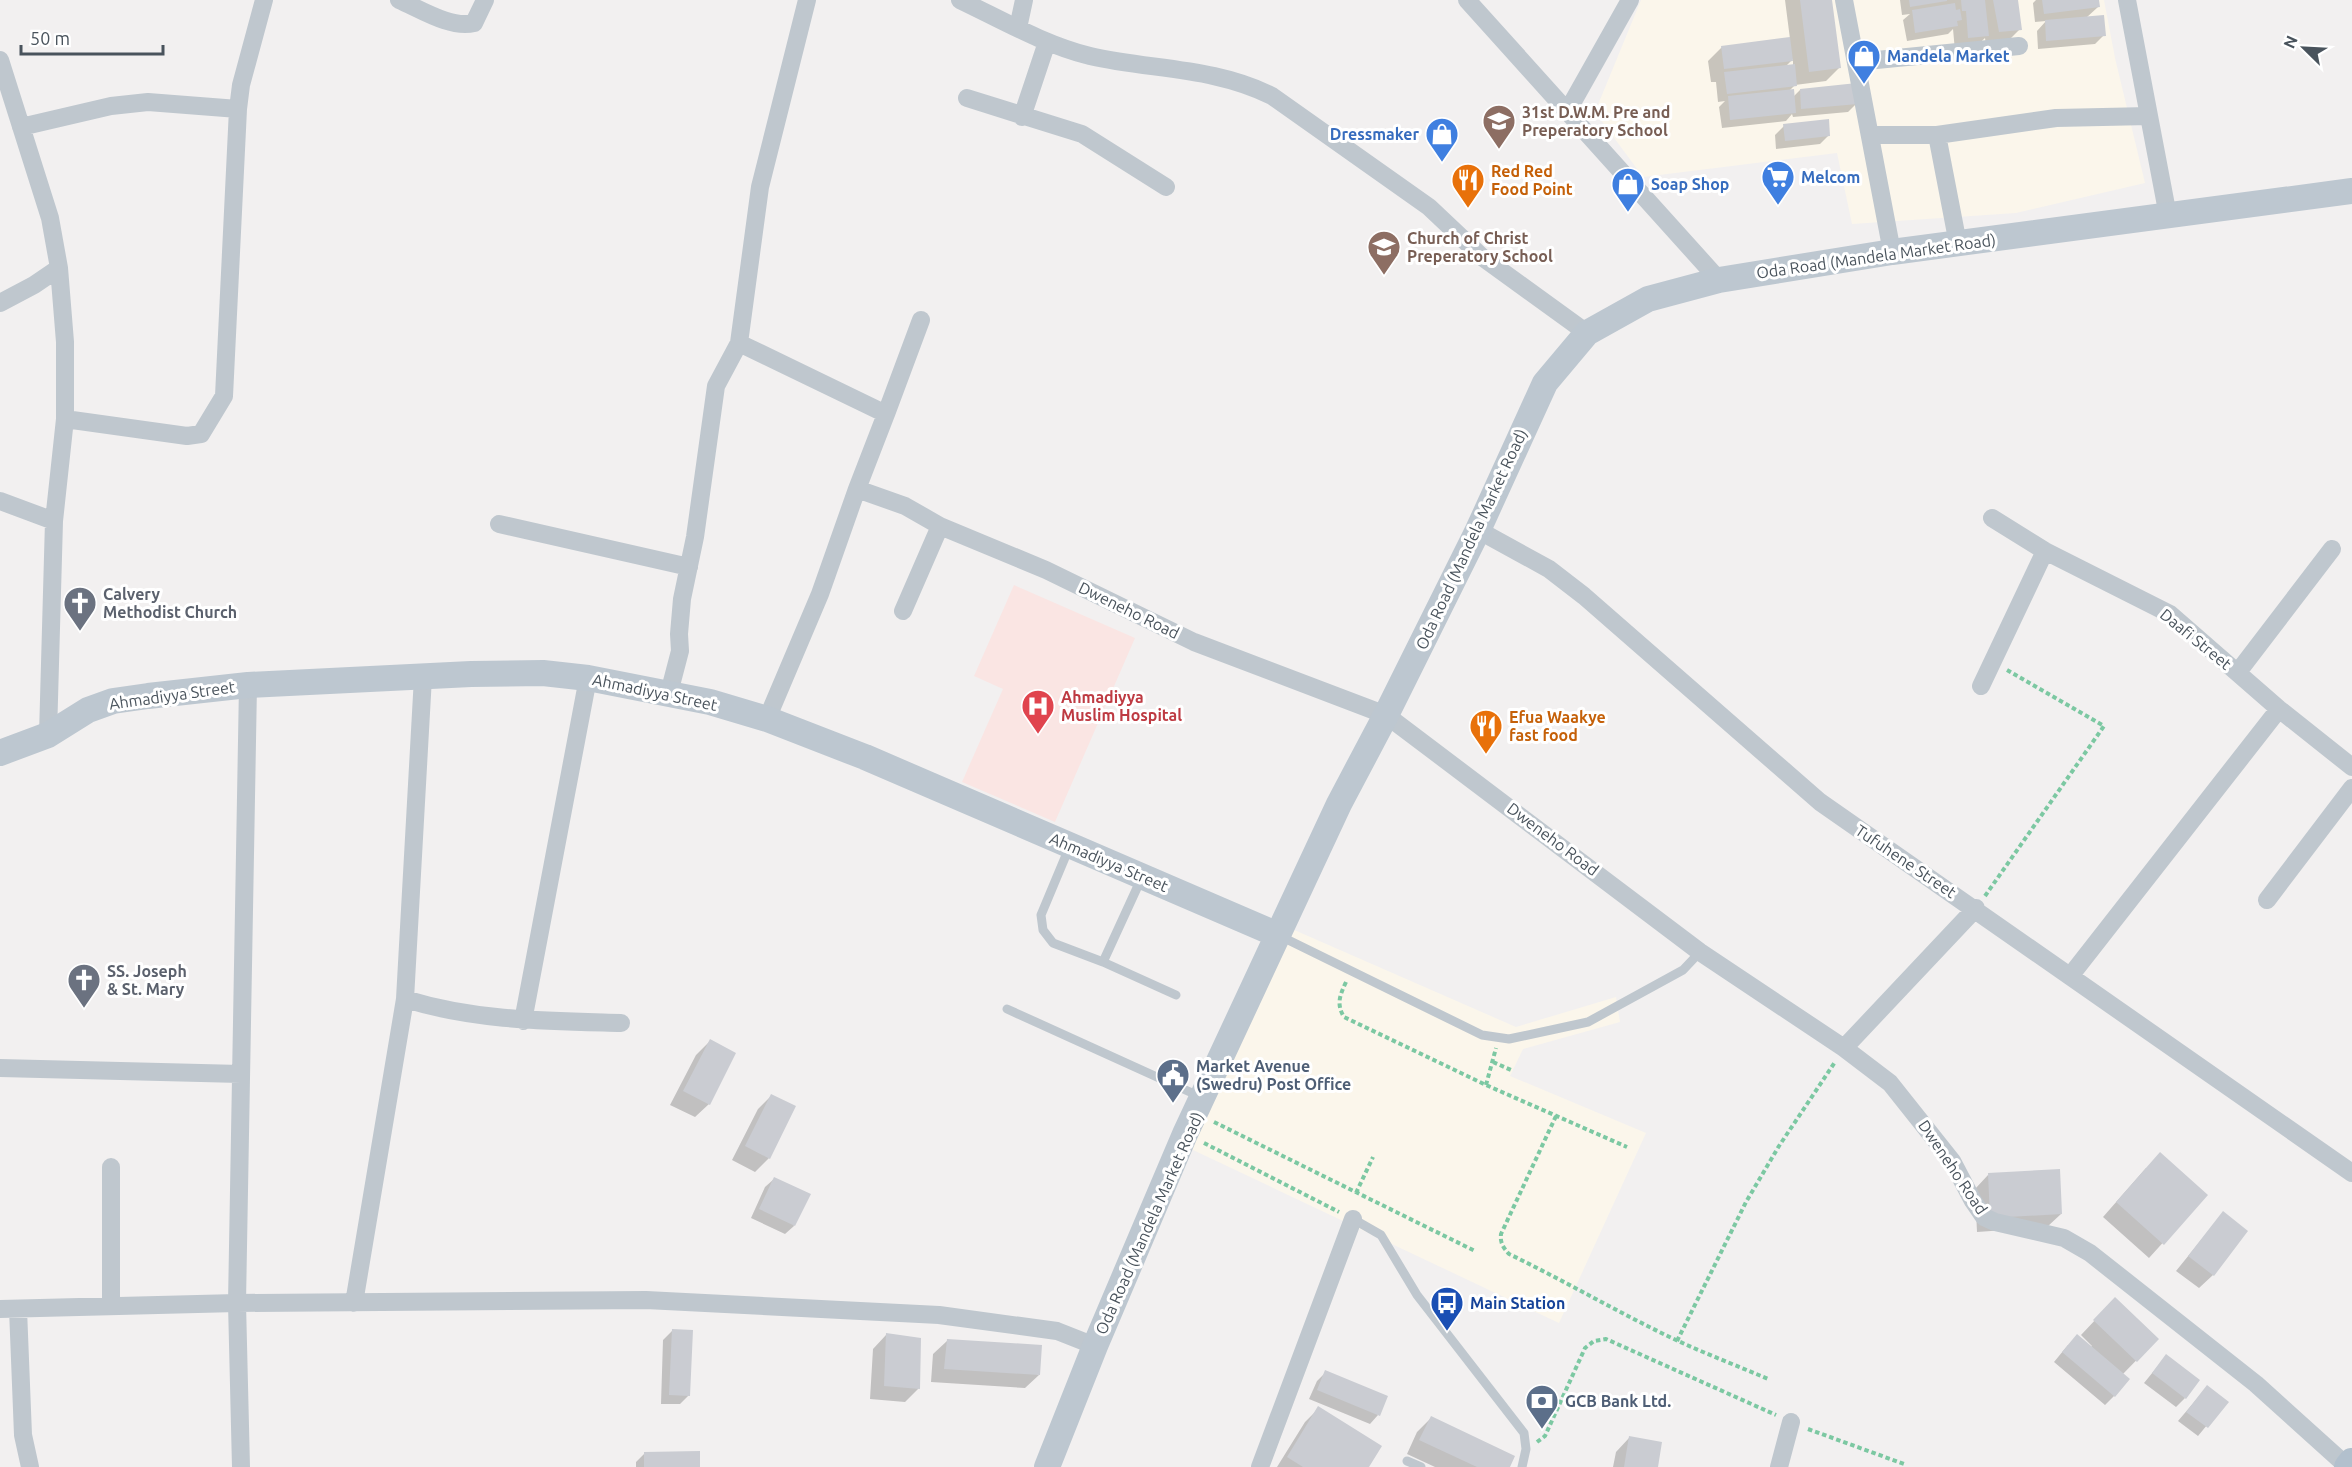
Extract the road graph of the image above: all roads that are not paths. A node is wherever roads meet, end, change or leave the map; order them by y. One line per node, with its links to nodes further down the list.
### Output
1 (264, 0): 17 (street)
2 (399, 0): 3 (street)
3 (485, 0)
4 (807, 0): 34 (street)
5 (960, 0): 11 (street)
6 (1024, 0): 11 (street)
7 (1467, 0): 18 (street)
8 (1630, 0): 18 (street)
9 (1844, 0): 15 (street)
10 (2127, 0): 19 (street)
11 (1018, 28): 12 (street)
12 (1047, 42): 21 (street); 33 (street)
13 (2019, 46): 15 (street)
14 (0, 60): 20 (street)
15 (1856, 62): 22 (street)
16 (967, 98): 21 (street)
17 (237, 109): 20 (street); 36 (street)
18 (1568, 112): 30 (street)
19 (2150, 116): 23 (street); 26 (street)
20 (12, 117): 29 (street)
21 (1022, 117): 24 (street)
22 (1870, 135): 23 (street); 28 (street)
23 (1937, 135): 27 (street)
24 (1166, 187)
25 (2352, 191): 26 (street, Oda Road (Mandela Market Road))
26 (2168, 216): 27 (street, Oda Road (Mandela Market Road))
27 (1958, 244): 28 (street, Oda Road (Mandela Market Road))
28 (1892, 252): 30 (street, Oda Road (Mandela Market Road))
29 (59, 268): 31 (street); 36 (street)
30 (1719, 280): 33 (street, Oda Road (Mandela Market Road))
31 (0, 303)
32 (921, 320): 35 (street)
33 (1587, 333): 43 (street, Oda Road (Mandela Market Road))
34 (739, 343): 35 (street); 46 (street)
35 (886, 414): 37 (street)
36 (65, 419): 40 (street)
37 (857, 489): 42 (street, Dweneho Road); 56 (street)
38 (0, 501): 40 (street)
39 (1992, 518): 45 (street, Daafi Street)
40 (54, 521): 57 (street)
41 (499, 524): 46 (street)
42 (940, 526): 47 (street); 55 (street, Dweneho Road)
43 (1478, 530): 55 (street, Oda Road (Mandela Market Road)); 64 (street, Tufuhene Street)
44 (2332, 549): 48 (street)
45 (2045, 551): 48 (street, Daafi Street); 52 (street)
46 (689, 567): 53 (street)
47 (903, 611)
48 (2238, 672): 54 (street, Daafi Street)
49 (423, 677): 50 (street, Ahmadiyya Street); 51 (street, Ahmadiyya Street); 70 (street)
50 (588, 678): 53 (street, Ahmadiyya Street); 72 (street)
51 (248, 685): 57 (street, Ahmadiyya Street); 76 (street)
52 (1981, 686)
53 (669, 693): 56 (street, Ahmadiyya Street)
54 (2279, 709): 59 (street, Daafi Street); 68 (street)
55 (1386, 715): 65 (street, Oda Road (Mandela Market Road)); 66 (street, Dweneho Road)
56 (767, 719): 61 (street, Ahmadiyya Street)
57 (48, 735): 58 (street, Ahmadiyya Street)
58 (0, 753)
59 (2352, 767)
60 (2352, 788): 63 (street)
61 (1070, 846): 62 (street, Ahmadiyya Street); 67 (lane)
62 (1142, 877): 65 (street, Ahmadiyya Street); 67 (lane)
63 (2266, 900)
64 (1976, 908): 68 (street, Tufuhene Street); 74 (street)
65 (1278, 935): 66 (lane); 77 (street, Oda Road (Mandela Market Road))
66 (1700, 952): 74 (street, Dweneho Road)
67 (1102, 962): 69 (lane)
68 (2070, 975): 79 (street, Tufuhene Street)
69 (1176, 995)
70 (405, 999): 72 (street); 81 (street)
71 (1007, 1009): 77 (lane)
72 (523, 1021): 73 (street)
73 (621, 1023)
74 (1844, 1048): 96 (street, Dweneho Road)
75 (0, 1068): 76 (street)
76 (241, 1074): 82 (street)
77 (1195, 1115): 85 (street, Oda Road (Mandela Market Road))
78 (111, 1167): 83 (street)
79 (2352, 1173)
80 (1353, 1219): 92 (street); 94 (lane)
81 (354, 1303): 82 (street); 85 (street)
82 (237, 1304): 83 (street); 90 (street)
83 (111, 1306): 84 (street)
84 (9, 1309): 89 (street)
85 (1095, 1346): 91 (street, Oda Road (Mandela Market Road))
86 (1791, 1422): 95 (street)
87 (1407, 1461): 93 (lane)
88 (2352, 1462): 96 (main road)
89 (30, 1467)
90 (241, 1467)
91 (1047, 1467)
92 (1260, 1467)
93 (1421, 1467)
94 (1522, 1467)
95 (1779, 1467)
96 (2348, 1467)

